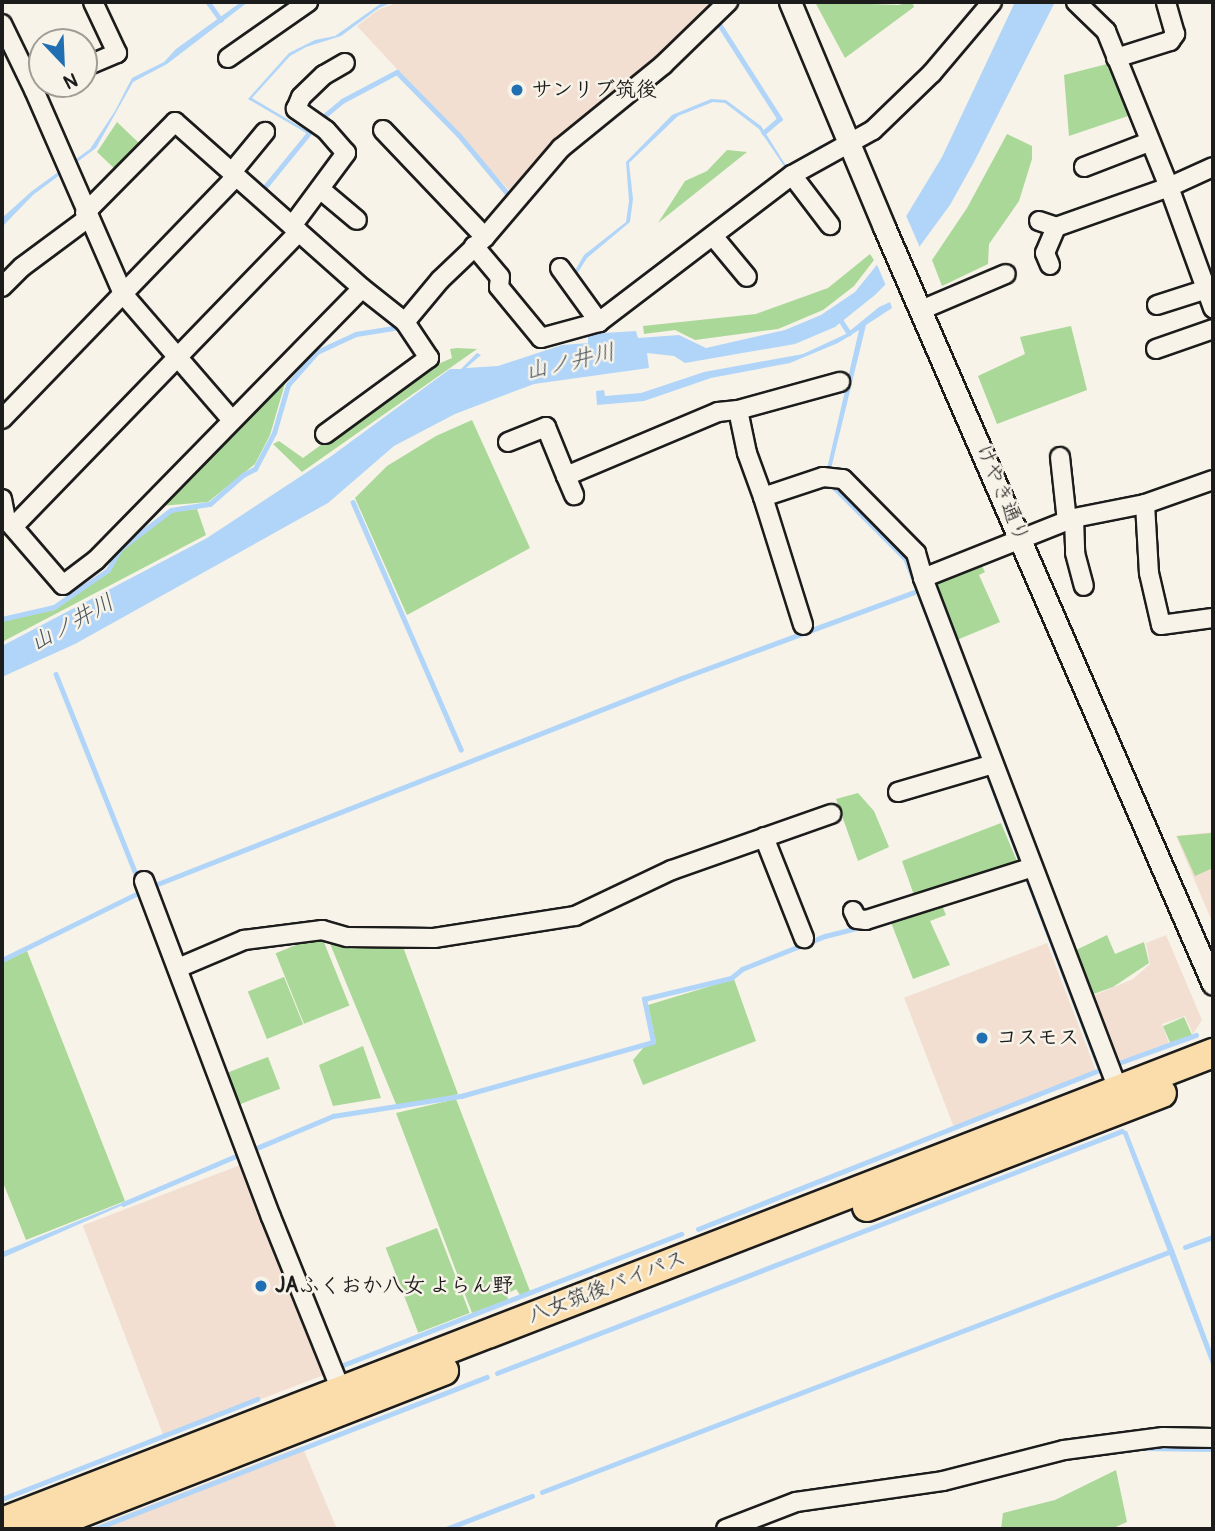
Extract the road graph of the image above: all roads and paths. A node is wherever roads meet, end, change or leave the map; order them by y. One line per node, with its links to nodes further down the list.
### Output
1 (93, 2): 12 (street)
2 (308, 2): 8 (street)
3 (728, 2): 33 (street)
4 (790, 2): 19 (street, けやき通り)
5 (992, 2): 19 (street)
6 (1076, 2): 11 (street)
7 (1166, 2): 11 (street)
8 (283, 9): 10 (street)
9 (2, 24): 14 (street)
10 (229, 58)
11 (1116, 58): 18 (street)
12 (98, 61)
13 (345, 63): 25 (street)
14 (28, 66)
15 (45, 98): 26 (street)
16 (383, 130): 33 (street)
17 (265, 132): 22 (street)
18 (1149, 142): 20 (street); 24 (street)
19 (850, 144): 23 (street); 44 (street, けやき通り)
20 (1084, 167)
21 (1213, 167): 24 (street)
22 (234, 174): 26 (street); 31 (street); 41 (street)
23 (792, 175): 29 (street); 32 (street)
24 (1169, 187): 30 (street); 40 (street)
25 (320, 189): 27 (street); 31 (street)
26 (86, 216): 38 (street); 41 (street)
27 (357, 220)
28 (1039, 221): 30 (street)
29 (830, 225)
30 (1056, 227): 34 (street)
31 (295, 229): 39 (street); 49 (street)
32 (713, 236): 37 (street); 45 (street)
33 (480, 242): 45 (street); 46 (street)
34 (1050, 265)
35 (560, 268): 45 (street)
36 (1006, 274): 44 (street)
37 (747, 277)
38 (2, 287)
39 (362, 288): 46 (street); 53 (street)
40 (1207, 289): 42 (street); 43 (street)
41 (123, 294): 49 (street); 52 (street)
42 (1157, 305)
43 (1213, 308)
44 (921, 310): 65 (street, けやき通り)
45 (599, 322)
46 (405, 323): 54 (street)
47 (1213, 329): 48 (street)
48 (1156, 349)
49 (178, 356): 53 (street); 64 (street)
50 (840, 382): 51 (street)
51 (737, 410): 57 (street); 60 (street)
52 (2, 419)
53 (230, 419): 64 (street)
54 (325, 434)
55 (508, 442): 57 (street)
56 (1060, 457): 63 (street)
57 (566, 476): 59 (street)
58 (1213, 480): 62 (street)
59 (574, 495)
60 (763, 497): 66 (street); 69 (street)
61 (2, 499): 64 (street)
62 (1145, 504): 63 (street); 68 (street)
63 (1071, 519): 65 (street); 67 (street)
64 (13, 527)
65 (1021, 538): 66 (street); 79 (street, けやき通り)
66 (923, 578): 70 (street)
67 (1084, 586)
68 (1213, 618)
69 (803, 625)
70 (988, 766): 71 (street); 74 (street)
71 (898, 792)
72 (831, 814): 73 (street)
73 (764, 837): 77 (street); 78 (street)
74 (1027, 869): 76 (street); 82 (street)
75 (144, 881): 78 (street)
76 (853, 911)
77 (804, 938)
78 (178, 968): 83 (street)
79 (1213, 984)
80 (1213, 1053): 82 (highway, 八女筑後バイパス)
81 (1213, 1072): 82 (highway, 八女筑後バイパス)
82 (1121, 1098): 83 (highway, 八女筑後バイパス)
83 (344, 1399): 85 (highway, 八女筑後バイパス); 86 (highway, 八女筑後バイパス)
84 (1213, 1438): 87 (street)
85 (2, 1522)
86 (40, 1529)
87 (726, 1529)

